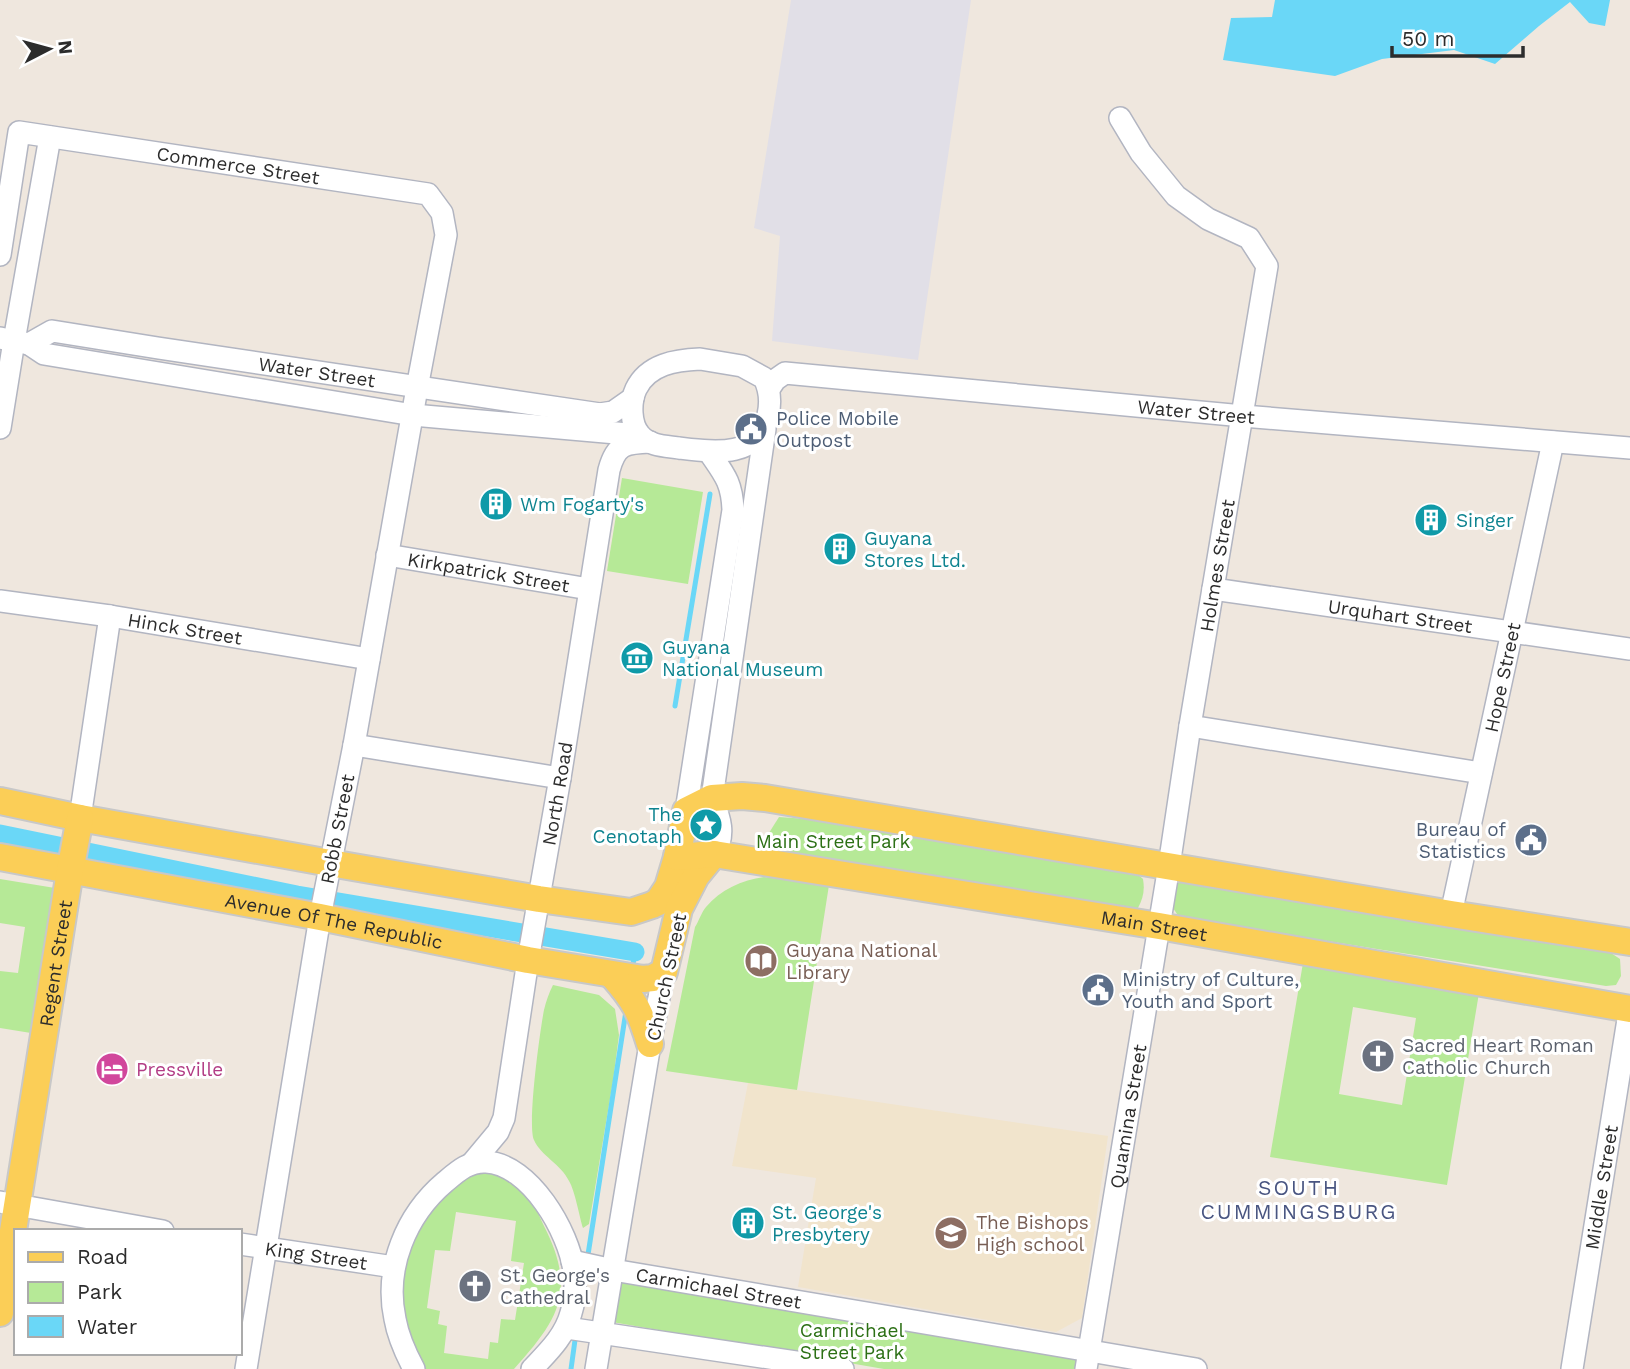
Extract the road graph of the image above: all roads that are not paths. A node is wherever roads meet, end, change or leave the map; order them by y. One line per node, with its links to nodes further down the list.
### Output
1 (1120, 118): 11 (street, Holmes Street)
2 (50, 137): 3 (street, Commerce Street); 4 (street); 7 (street, Commerce Street)
3 (0, 256)
4 (22, 344): 5 (street, Water Street); 6 (street, Water Street); 12 (street)
5 (158, 348): 6 (street); 7 (street, Water Street)
6 (152, 371): 10 (street, Water Street)
7 (417, 388): 9 (street, Water Street); 10 (street)
8 (769, 389): 9 (street); 11 (street, Water Street); 13 (street)
9 (633, 398): 14 (street)
10 (413, 415): 14 (street, Water Street); 18 (street, Robb Street)
11 (1243, 415): 15 (street, Water Street); 20 (street, Holmes Street)
12 (0, 428)
13 (765, 429): 17 (street); 30 (street, Church Street)
14 (644, 438): 17 (street); 19 (street, North Road)
15 (1553, 442): 16 (street, Water Street); 23 (street, Hope Street)
16 (1630, 448)
17 (709, 452): 32 (street, Church Street)
18 (387, 555): 19 (street, Kirkpatrick Street); 25 (street, Robb Street)
19 (589, 589): 29 (street, North Road)
20 (1213, 589): 23 (street, Urquhart Street); 26 (street, Holmes Street)
21 (0, 601): 22 (street, Hinck Street)
22 (110, 616): 25 (street, Hinck Street); 33 (street, Regent Street)
23 (1512, 632): 24 (street, Urquhart Street); 28 (street, Hope Street)
24 (1630, 649)
25 (369, 659): 27 (street, Robb Street)
26 (1190, 726): 28 (street); 38 (street, Holmes Street)
27 (354, 745): 29 (street); 39 (street, Robb Street)
28 (1481, 773): 43 (street, Hope Street)
29 (560, 778): 40 (street, North Road)
30 (712, 798): 32 (main road); 34 (street, Church Street); 38 (main road)
31 (0, 801): 33 (main road)
32 (686, 811): 36 (main road, Church Street)
33 (79, 823): 37 (main road, Regent Street); 39 (main road)
34 (714, 854): 36 (main road, Main Street); 44 (main road, Main Street); 47 (main road, Church Street)
35 (0, 857): 37 (main road, Avenue Of The Republic)
36 (677, 857): 41 (main road, Church Street)
37 (71, 865): 42 (main road, Avenue Of The Republic); 52 (main road, Regent Street)
38 (1169, 866): 43 (main road); 44 (street, Quamina Street)
39 (328, 870): 40 (main road); 42 (street, Robb Street)
40 (538, 903): 41 (main road); 46 (street, North Road)
41 (641, 909): 47 (main road)
42 (321, 911): 46 (main road, Avenue Of The Republic); 55 (street, Robb Street)
43 (1451, 914): 45 (main road)
44 (1159, 926): 49 (main road, Main Street); 60 (street, Quamina Street)
45 (1630, 942)
46 (529, 955): 48 (main road, Avenue Of The Republic); 51 (street, North Road)
47 (667, 960): 48 (main road, Avenue Of The Republic); 50 (street, Church Street)
48 (612, 975): 50 (main road)
49 (1630, 1009): 67 (street, Middle Street)
50 (650, 1044): 56 (street, Church Street)
51 (473, 1162): 56 (street); 57 (street, North Road)
52 (9, 1204): 53 (street); 58 (main road, Regent Street)
53 (152, 1229)
54 (242, 1244): 55 (street, King Street)
55 (265, 1249): 57 (street, King Street); 61 (street, Robb Street)
56 (589, 1265): 59 (street, Church Street); 59 (street); 60 (street, Carmichael Street)
57 (394, 1267): 62 (street)
58 (0, 1313)
59 (581, 1330): 63 (street); 64 (street, Church Street); 65 (street)
60 (1087, 1360): 66 (street, Carmichael Street)
61 (246, 1369)
62 (414, 1369)
63 (532, 1369)
64 (596, 1369)
65 (843, 1369)
66 (1196, 1369)
67 (1572, 1369)

